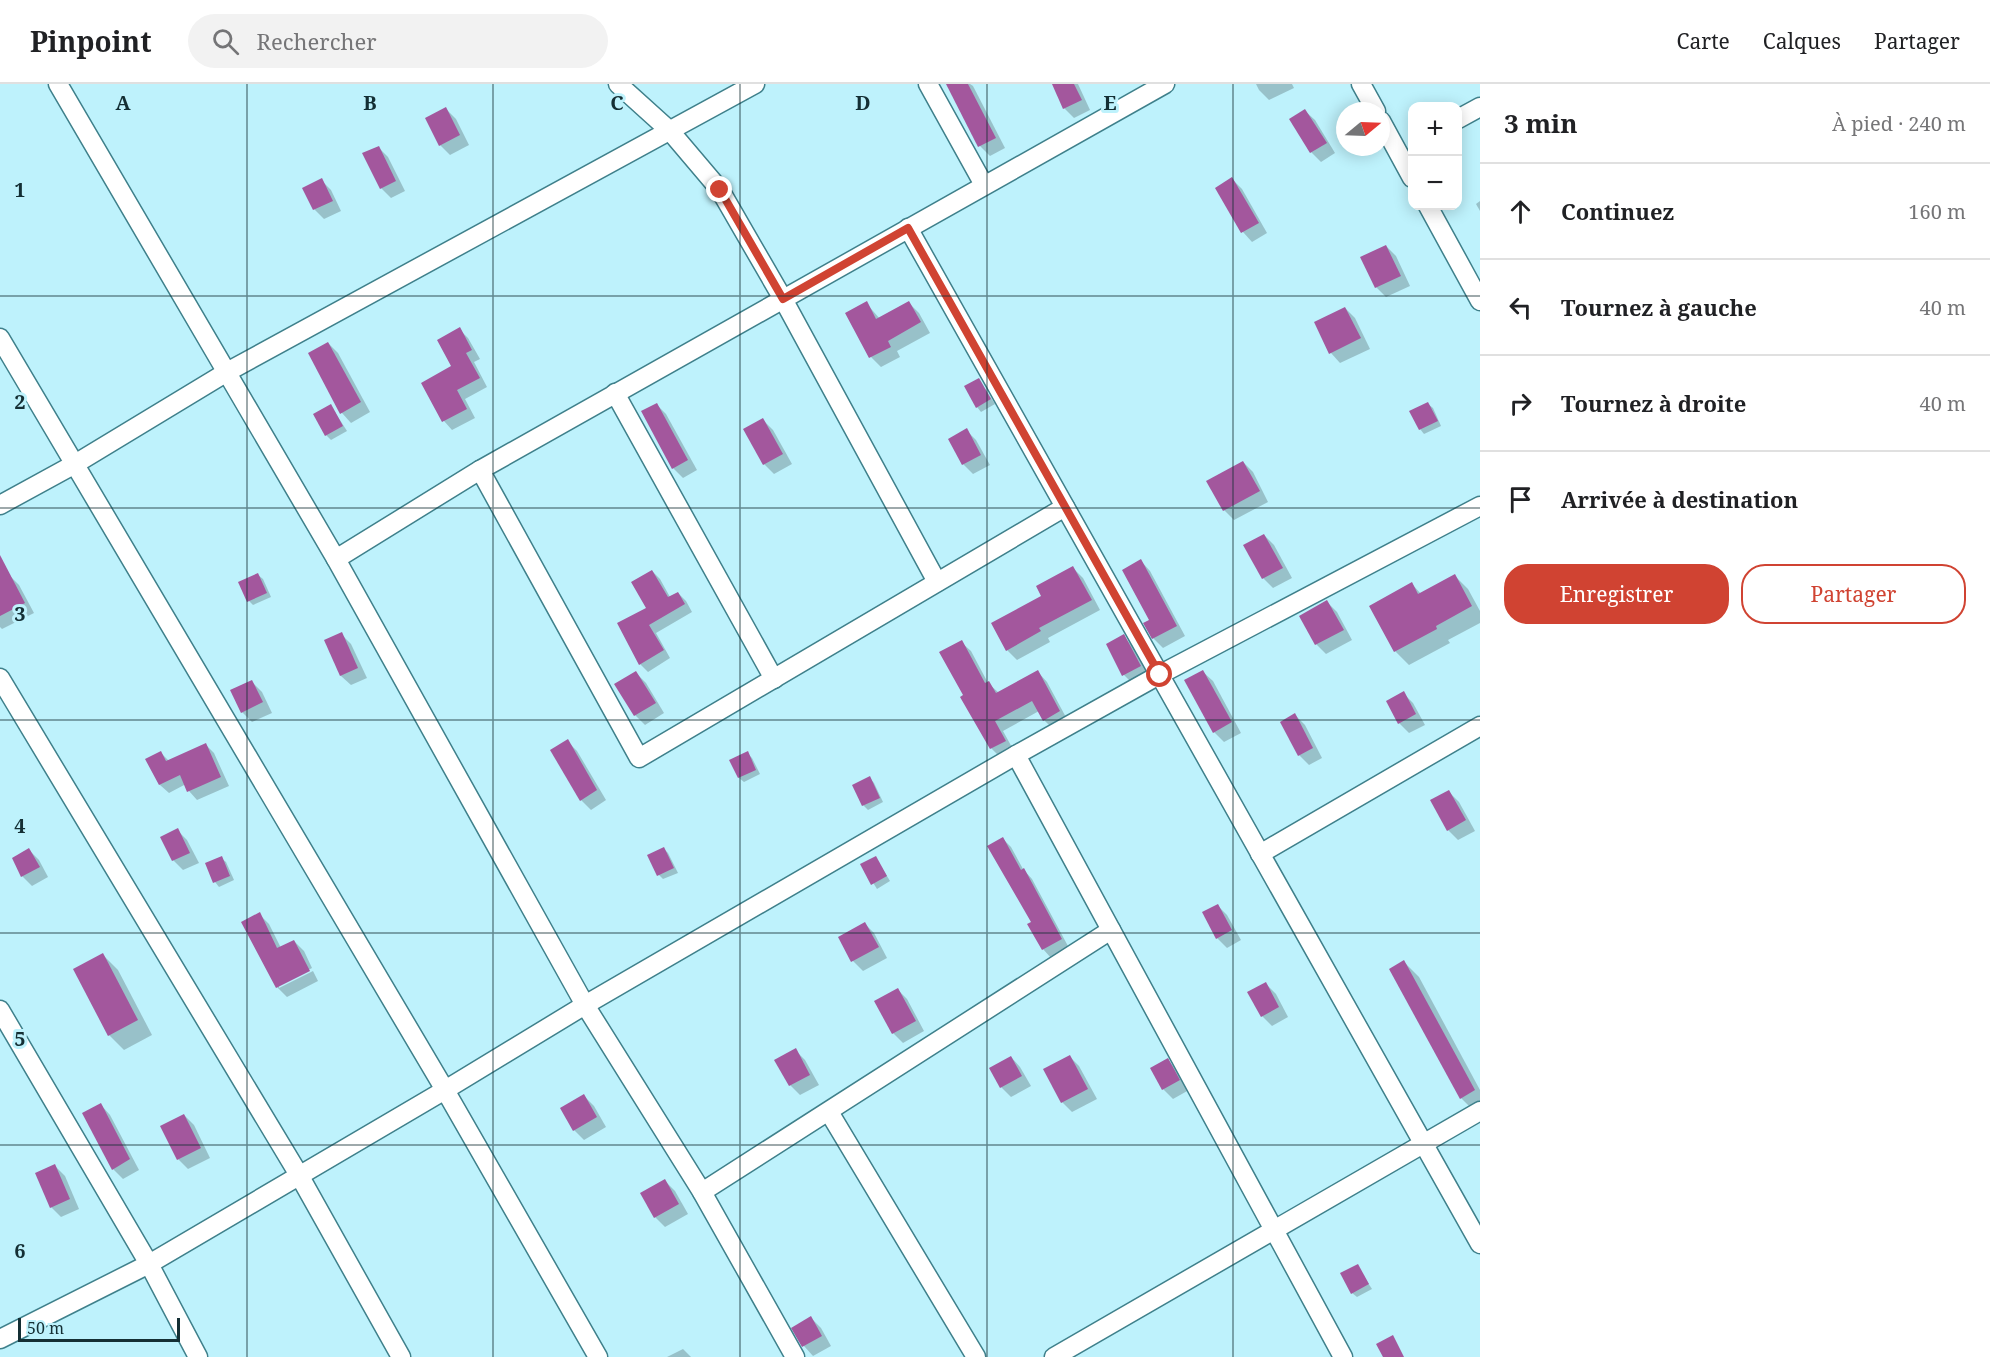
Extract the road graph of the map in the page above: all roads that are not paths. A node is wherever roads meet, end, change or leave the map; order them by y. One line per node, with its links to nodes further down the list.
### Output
1 (58, 84): 19 (street)
2 (618, 84): 10 (street)
3 (755, 84): 10 (street)
4 (928, 84): 13 (street)
5 (1165, 84): 13 (street)
6 (1360, 84): 7 (street)
7 (1371, 102)
8 (1480, 107): 9 (street)
9 (1462, 118)
10 (670, 130): 16 (street); 19 (street)
11 (1390, 131): 12 (street)
12 (1406, 148)
13 (984, 185): 15 (street)
14 (1430, 210): 17 (street)
15 (908, 228): 16 (street); 24 (street)
16 (783, 299): 20 (street); 27 (street)
17 (1480, 301)
18 (0, 338): 21 (street)
19 (227, 372): 21 (street); 26 (street)
20 (615, 393): 22 (street); 30 (street)
21 (75, 464): 23 (street); 37 (street)
22 (480, 470): 26 (street); 30 (street)
23 (0, 506)
24 (1065, 507): 27 (street); 28 (street)
25 (1480, 507): 28 (street)
26 (336, 559): 35 (street)
27 (938, 582): 30 (street)
28 (1160, 675): 32 (street); 33 (street)
29 (0, 678): 41 (street)
30 (774, 679)
31 (1480, 726): 33 (street)
32 (1016, 755): 34 (street); 35 (street)
33 (1260, 854): 40 (street)
34 (1111, 930): 39 (street); 43 (street)
35 (585, 1005): 37 (street); 42 (street)
36 (0, 1010): 45 (street)
37 (445, 1090): 41 (street); 49 (street)
38 (1480, 1111): 40 (street)
39 (829, 1112): 42 (street); 51 (street)
40 (1423, 1144): 43 (street); 44 (street)
41 (299, 1175): 45 (street); 48 (street)
42 (702, 1192): 50 (street)
43 (1274, 1230): 52 (street); 53 (street)
44 (1480, 1244)
45 (149, 1264): 46 (street); 47 (street)
46 (0, 1338)
47 (198, 1357)
48 (401, 1357)
49 (598, 1357)
50 (795, 1357)
51 (976, 1357)
52 (1054, 1357)
53 (1344, 1357)

